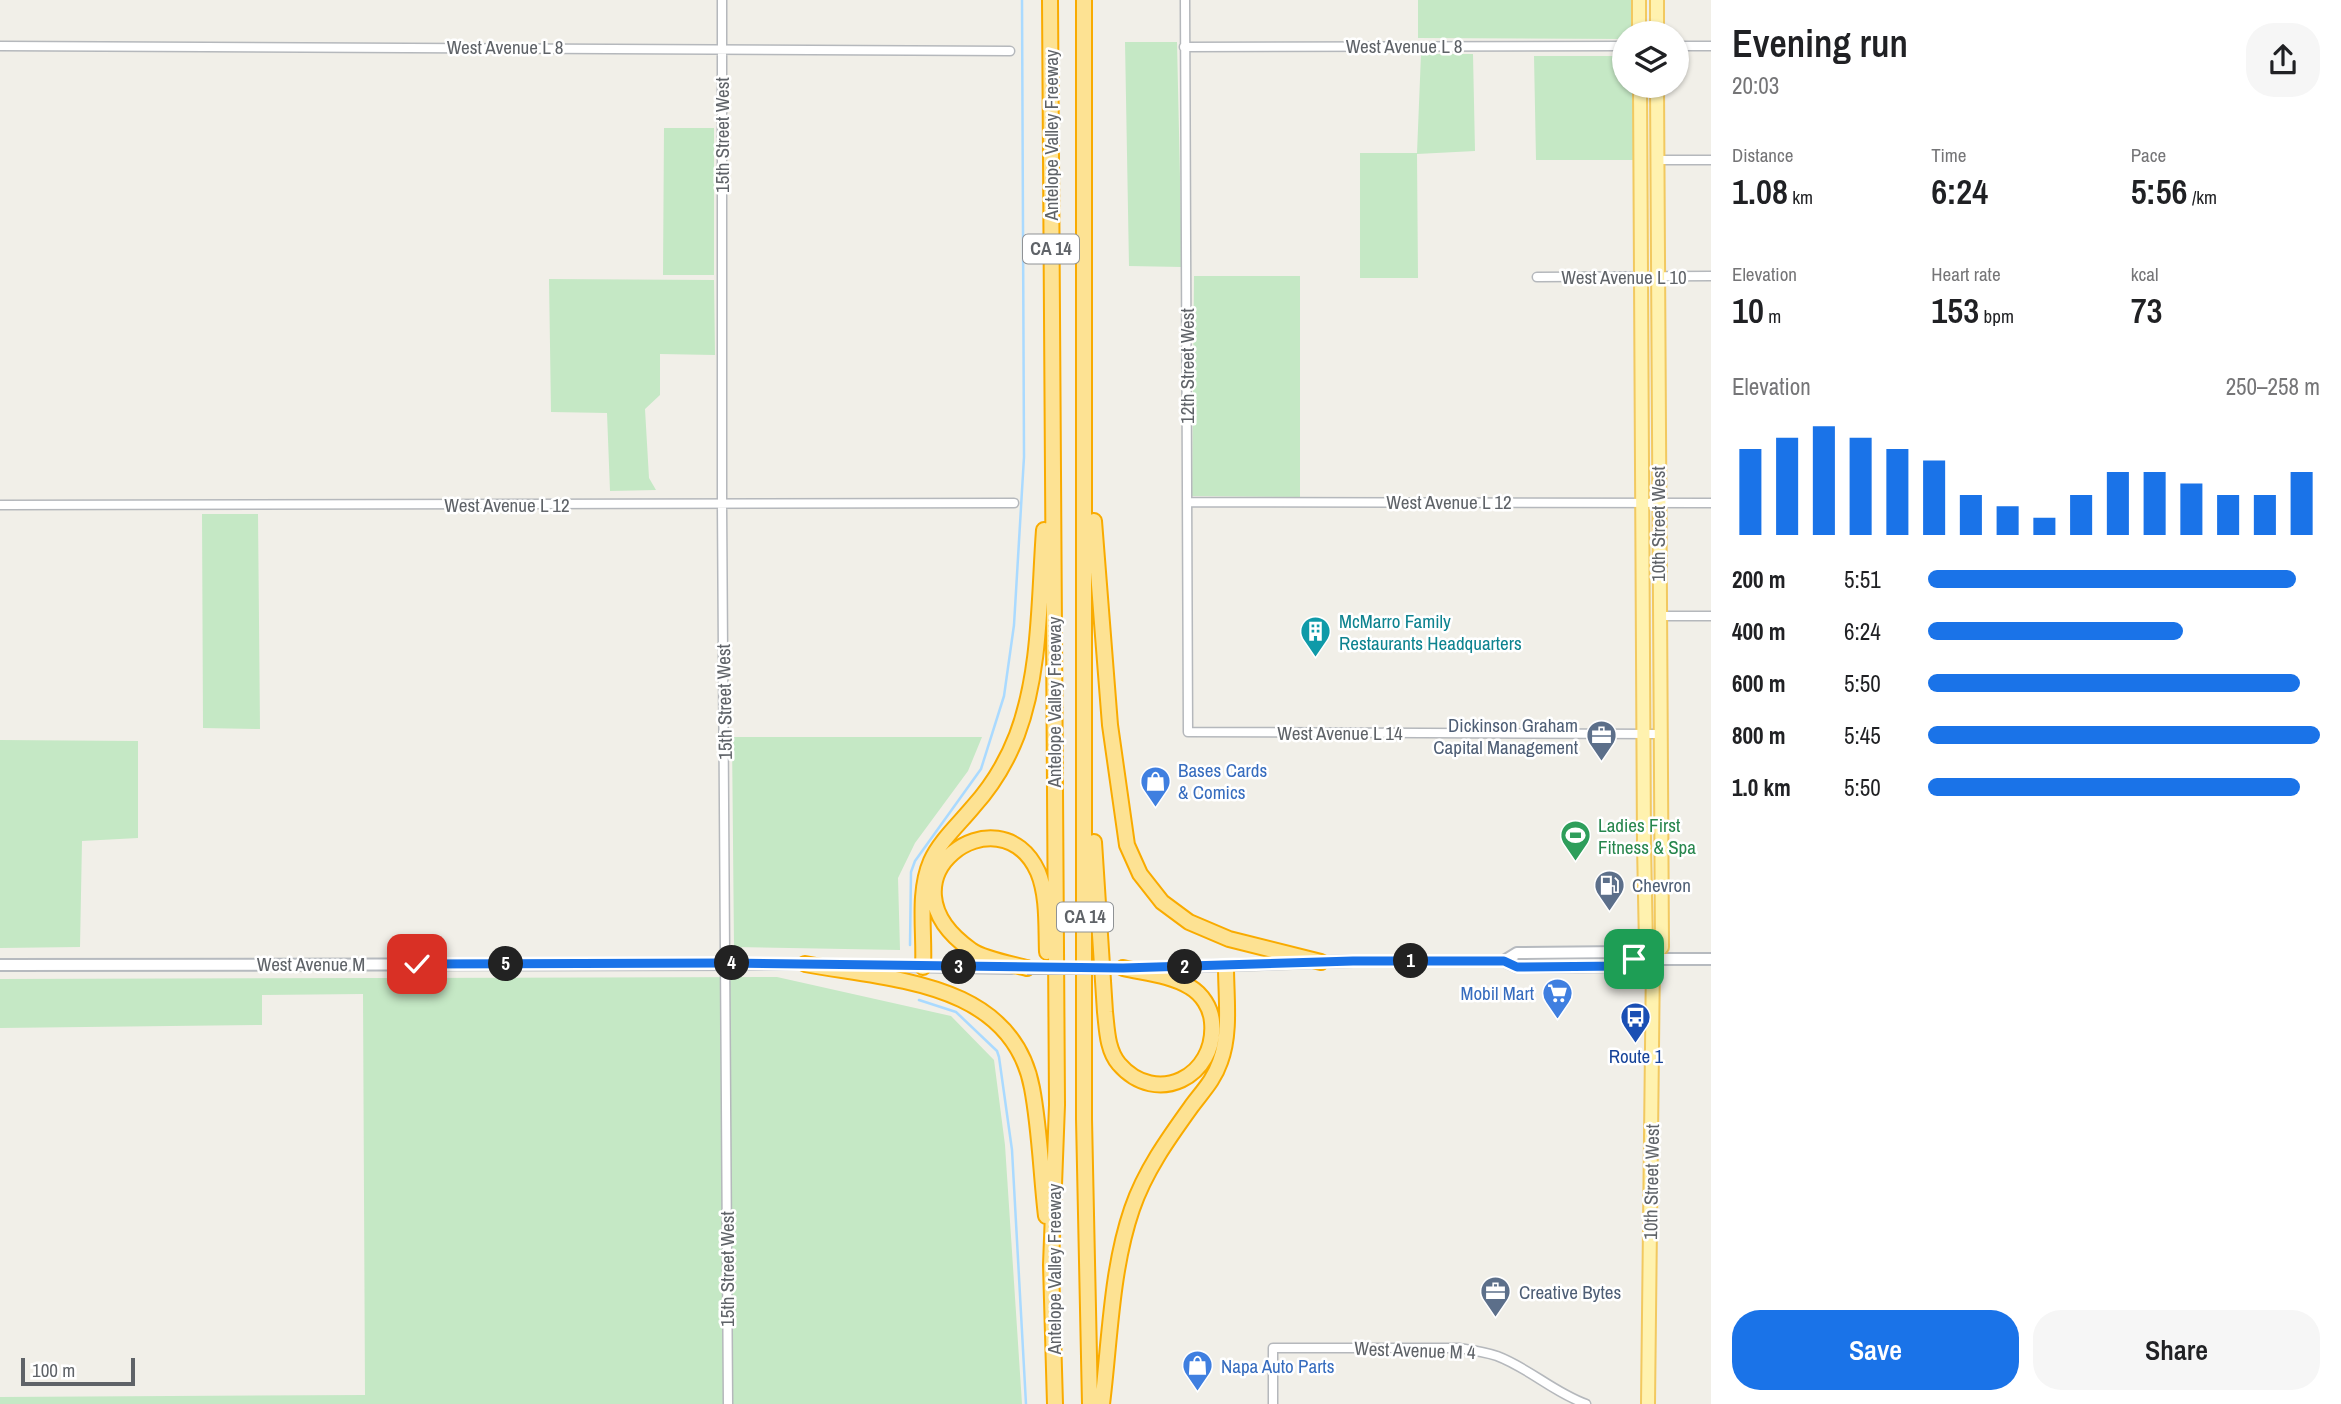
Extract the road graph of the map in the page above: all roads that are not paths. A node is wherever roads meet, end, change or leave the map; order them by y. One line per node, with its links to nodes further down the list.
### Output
1 (722, 0): 14 (street, 15th Street West)
2 (1050, 0): 26 (highway, Antelope Valley Freeway / CA 14)
3 (1084, 0): 25 (highway, Antelope Valley Freeway / CA 14)
4 (1185, 0): 13 (street, 12th Street West)
5 (1639, 0): 7 (main road)
6 (1657, 0): 8 (main road)
7 (1639, 21)
8 (1657, 21)
9 (0, 46): 14 (street, West Avenue L 8)
10 (1612, 46): 13 (street, West Avenue L 8)
11 (1689, 46): 12 (street)
12 (1711, 46)
13 (1185, 47): 27 (street, 12th Street West)
14 (722, 48): 15 (street, West Avenue L 8); 33 (street, 15th Street West)
15 (1010, 51)
16 (1640, 98): 18 (main road, 10th Street West)
17 (1657, 98): 19 (main road, 10th Street West)
18 (1640, 102): 19 (main road); 23 (main road, 10th Street West)
19 (1657, 160): 20 (street); 24 (main road, 10th Street West)
20 (1711, 160)
21 (1711, 276): 24 (street, West Avenue L 10)
22 (1537, 277): 23 (street, West Avenue L 10)
23 (1642, 277): 24 (street, West Avenue L 10); 29 (main road, 10th Street West)
24 (1656, 277): 30 (main road, 10th Street West)
25 (1085, 430): 36 (highway, Antelope Valley Freeway / CA 14); 42 (highway)
26 (1052, 498): 46 (highway); 50 (highway, Antelope Valley Freeway / CA 14)
27 (1188, 502): 29 (street, West Avenue L 12); 37 (street, 12th Street West)
28 (1014, 503): 33 (street, West Avenue L 12)
29 (1643, 503): 30 (street, West Avenue L 12); 38 (main road, 10th Street West)
30 (1658, 503): 31 (street, West Avenue L 12); 34 (main road, 10th Street West)
31 (1711, 503)
32 (0, 505): 33 (street, West Avenue L 12)
33 (722, 505): 43 (street, 15th Street West)
34 (1659, 616): 35 (street); 39 (main road, 10th Street West)
35 (1711, 616)
36 (1086, 727): 49 (highway); 54 (highway, Antelope Valley Freeway / CA 14)
37 (1188, 732): 38 (street, West Avenue L 14)
38 (1643, 734): 39 (street, West Avenue L 14); 40 (main road, 10th Street West)
39 (1660, 734): 40 (main road, 10th Street West)
40 (1653, 959): 41 (main road, West Avenue M); 42 (main road, West Avenue M); 58 (main road, 10th Street West)
41 (1711, 959)
42 (1321, 962): 47 (main road, West Avenue M)
43 (726, 963): 44 (main road, West Avenue M); 45 (main road, West Avenue M); 52 (street, 15th Street West)
44 (805, 964): 46 (main road, West Avenue M); 51 (highway)
45 (0, 965)
46 (923, 967): 48 (main road, West Avenue M)
47 (1226, 967): 49 (main road, West Avenue M); 55 (highway)
48 (1027, 968): 49 (main road, West Avenue M, bridge); 50 (highway)
49 (1123, 968)
50 (1057, 1105): 51 (highway, Antelope Valley Freeway / CA 14)
51 (1051, 1265): 53 (highway, Antelope Valley Freeway / CA 14)
52 (728, 1404)
53 (1055, 1404)
54 (1090, 1404)
55 (1102, 1404)
56 (1273, 1404): 57 (street, West Avenue M 4)
57 (1586, 1404)
58 (1648, 1404)

